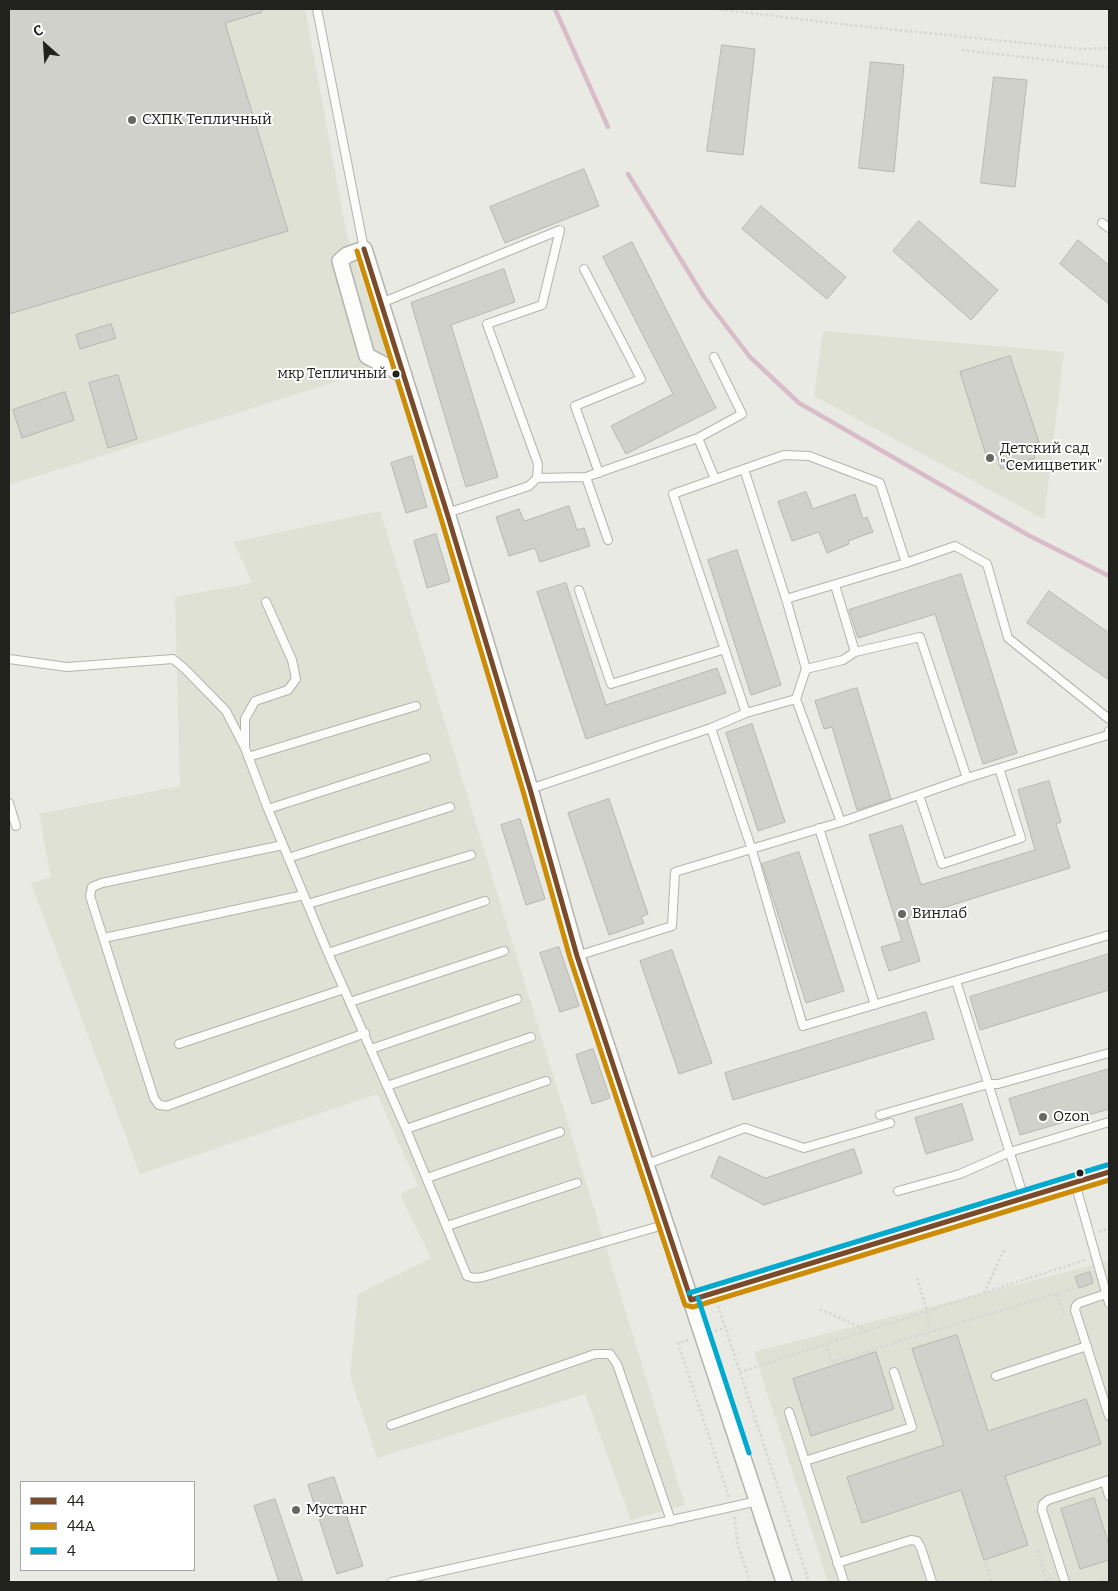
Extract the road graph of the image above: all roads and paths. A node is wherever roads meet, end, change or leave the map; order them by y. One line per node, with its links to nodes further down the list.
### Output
1 (317, 9): 8 (lane)
2 (716, 9): 3 (path)
3 (1109, 48)
4 (962, 50): 5 (path)
5 (1109, 67)
6 (1102, 223): 7 (lane)
7 (1109, 228)
8 (364, 249): 10 (street); 12 (street)
9 (584, 269): 15 (lane)
10 (381, 303): 12 (street); 17 (lane)
11 (714, 357): 13 (lane)
12 (404, 375): 19 (street)
13 (698, 438): 15 (lane); 18 (lane)
14 (744, 469): 18 (lane); 21 (lane); 24 (lane)
15 (598, 473): 16 (lane)
16 (586, 477): 17 (lane); 20 (lane)
17 (537, 478): 19 (lane)
18 (715, 479): 26 (lane)
19 (447, 513): 41 (street)
20 (608, 540)
21 (906, 563): 22 (lane); 33 (lane)
22 (834, 586): 24 (lane); 27 (lane)
23 (580, 590): 26 (lane)
24 (786, 599): 29 (lane)
25 (266, 602): 36 (lane)
26 (725, 649): 32 (lane)
27 (855, 652): 29 (lane); 40 (lane)
28 (9, 659): 36 (lane)
29 (806, 669): 30 (lane)
30 (796, 699): 32 (lane); 46 (lane)
31 (416, 706): 37 (lane)
32 (746, 713): 34 (lane)
33 (1109, 719)
34 (711, 728): 41 (lane); 50 (lane)
35 (1109, 731): 39 (lane)
36 (245, 748): 37 (lane)
37 (248, 758): 45 (lane)
38 (426, 758): 45 (lane)
39 (1000, 768): 40 (lane); 42 (lane)
40 (967, 778): 42 (lane)
41 (530, 789): 60 (street)
42 (919, 795): 46 (lane)
43 (9, 803): 47 (lane)
44 (450, 807): 52 (lane)
45 (268, 809): 49 (lane)
46 (841, 822): 48 (lane)
47 (16, 826)
48 (819, 828): 50 (lane); 65 (lane)
49 (283, 845): 52 (lane); 57 (lane)
50 (752, 850): 60 (lane); 65 (lane)
51 (470, 854): 55 (lane)
52 (288, 858): 53 (lane)
53 (304, 895): 55 (lane); 57 (lane)
54 (485, 900): 59 (lane)
55 (308, 904): 59 (lane)
56 (1109, 935): 61 (lane)
57 (104, 938): 66 (lane)
58 (504, 951): 64 (lane)
59 (328, 954): 62 (lane)
60 (577, 956): 80 (street)
61 (956, 981): 65 (lane); 72 (lane)
62 (344, 989): 64 (lane); 68 (lane)
63 (516, 1000): 69 (lane)
64 (350, 1002): 66 (lane)
65 (875, 1005)
66 (364, 1034): 69 (lane)
67 (530, 1037): 73 (lane)
68 (179, 1044)
69 (371, 1049): 73 (lane)
70 (1109, 1053): 72 (lane)
71 (546, 1081): 77 (lane)
72 (988, 1084): 74 (lane); 79 (lane)
73 (387, 1086): 77 (lane)
74 (880, 1115)
75 (1109, 1122): 79 (lane)
76 (890, 1123): 80 (lane)
77 (406, 1129): 82 (lane)
78 (560, 1132): 82 (lane)
79 (1010, 1152): 85 (lane); 86 (lane)
80 (647, 1164): 87 (street)
81 (1109, 1172): 84 (street)
82 (427, 1178): 88 (lane)
83 (577, 1183): 88 (lane)
84 (1075, 1183): 86 (street); 90 (lane)
85 (898, 1191)
86 (1024, 1198): 93 (street)
87 (667, 1224): 88 (lane); 96 (street)
88 (447, 1226)
89 (1004, 1250): 94 (path)
90 (1096, 1256): 94 (path); 95 (lane)
91 (917, 1278): 99 (path)
92 (1074, 1288): 102 (path)
93 (714, 1293): 96 (street); 100 (path)
94 (984, 1293): 99 (path)
95 (1106, 1294): 97 (lane); 105 (lane)
96 (691, 1300): 103 (street)
97 (1109, 1303)
98 (820, 1309): 101 (path)
99 (927, 1311): 101 (path); 102 (path)
100 (725, 1328): 103 (path); 106 (path)
101 (867, 1331): 104 (path)
102 (930, 1332): 104 (path)
103 (703, 1335): 115 (street); 116 (path)
104 (826, 1344): 106 (path)
105 (1087, 1346): 108 (lane); 110 (lane)
106 (740, 1372): 125 (path)
107 (894, 1372): 112 (lane)
108 (996, 1376)
109 (789, 1412): 112 (lane)
110 (1109, 1416)
111 (390, 1425): 117 (lane)
112 (805, 1461): 119 (lane)
113 (1107, 1481): 114 (lane); 130 (lane)
114 (1109, 1496)
115 (758, 1501): 116 (lane); 124 (street)
116 (732, 1507): 117 (lane); 123 (path)
117 (671, 1520): 122 (lane)
118 (1038, 1550): 129 (path)
119 (837, 1563): 126 (lane); 127 (lane)
120 (986, 1564): 128 (path)
121 (1109, 1577): 131 (path)
122 (392, 1582)
123 (750, 1582)
124 (784, 1582)
125 (809, 1582)
126 (844, 1582)
127 (932, 1582)
128 (992, 1582)
129 (1047, 1582)
130 (1065, 1582)
131 (1093, 1582)

